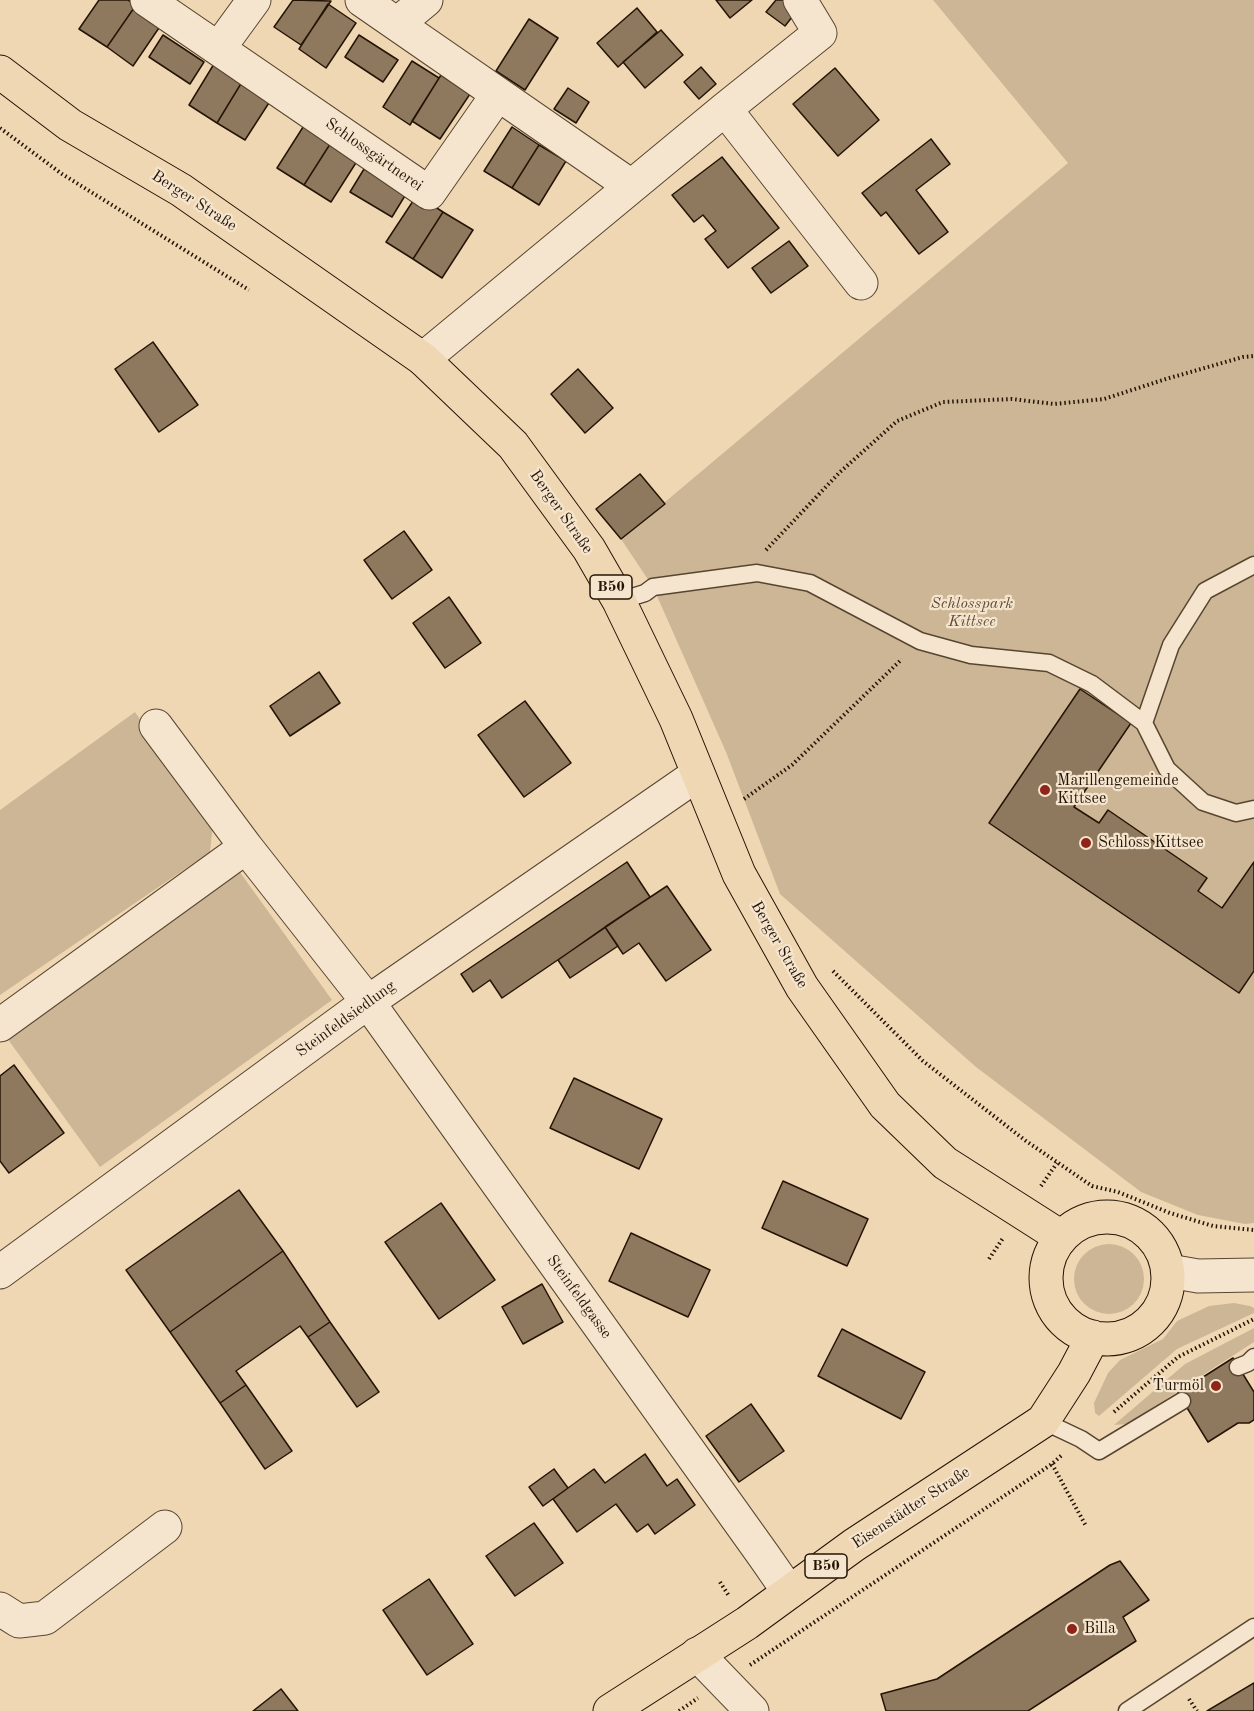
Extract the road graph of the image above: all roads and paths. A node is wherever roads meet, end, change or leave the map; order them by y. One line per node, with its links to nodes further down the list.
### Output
1 (147, 0): 7 (street, Schlossgärtnerei)
2 (254, 0): 7 (street)
3 (362, 0): 6 (street)
4 (426, 0): 6 (street)
5 (800, 0): 10 (street)
6 (397, 24): 9 (street)
7 (219, 48): 9 (street, Schlossgärtnerei)
8 (0, 72): 16 (main road, Berger Straße / B50)
9 (498, 94): 12 (street)
10 (724, 109): 12 (street); 13 (street)
11 (0, 128): 14 (path)
12 (631, 186): 16 (street)
13 (861, 283)
14 (249, 290)
15 (1254, 356): 18 (path)
16 (423, 359): 19 (main road, Berger Straße / B50)
17 (1254, 565): 21 (lane)
18 (758, 573): 19 (lane); 20 (lane)
19 (619, 601): 23 (main road, Berger Straße / B50)
20 (920, 641): 21 (lane); 24 (path)
21 (1144, 723): 25 (lane)
22 (156, 726): 26 (street, Steinfeldgasse)
23 (698, 774): 28 (street, Steinfeldsiedlung); 34 (main road, Berger Straße / B50)
24 (737, 802)
25 (1254, 809)
26 (246, 847): 28 (street, Steinfeldgasse); 29 (street)
27 (826, 963): 30 (path)
28 (368, 1002): 37 (street, Steinfeldsiedlung); 49 (street, Steinfeldgasse)
29 (0, 1024)
30 (1057, 1163): 31 (path); 32 (path)
31 (1037, 1191)
32 (1254, 1230)
33 (1007, 1233): 35 (path)
34 (1061, 1237): 36 (main road); 40 (main road)
35 (989, 1259)
36 (1168, 1271): 38 (street); 40 (main road)
37 (0, 1272)
38 (1254, 1275)
39 (1254, 1319): 45 (path)
40 (1093, 1337): 44 (main road, Eisenstädter Straße / B50)
41 (1254, 1357): 42 (lane)
42 (1238, 1367)
43 (1182, 1401): 45 (lane)
44 (1043, 1422): 45 (lane); 49 (main road, Eisenstädter Straße / B50)
45 (1081, 1439): 46 (path)
46 (1052, 1464): 47 (path); 53 (path)
47 (1086, 1526)
48 (165, 1527): 50 (street)
49 (789, 1592): 52 (main road, Eisenstädter Straße / B50)
50 (0, 1610)
51 (1254, 1627): 57 (lane)
52 (697, 1654): 53 (street); 54 (main road, Eisenstädter Straße / B50)
53 (724, 1682): 55 (path); 56 (street)
54 (610, 1711)
55 (679, 1711)
56 (752, 1711)
57 (1127, 1711)

